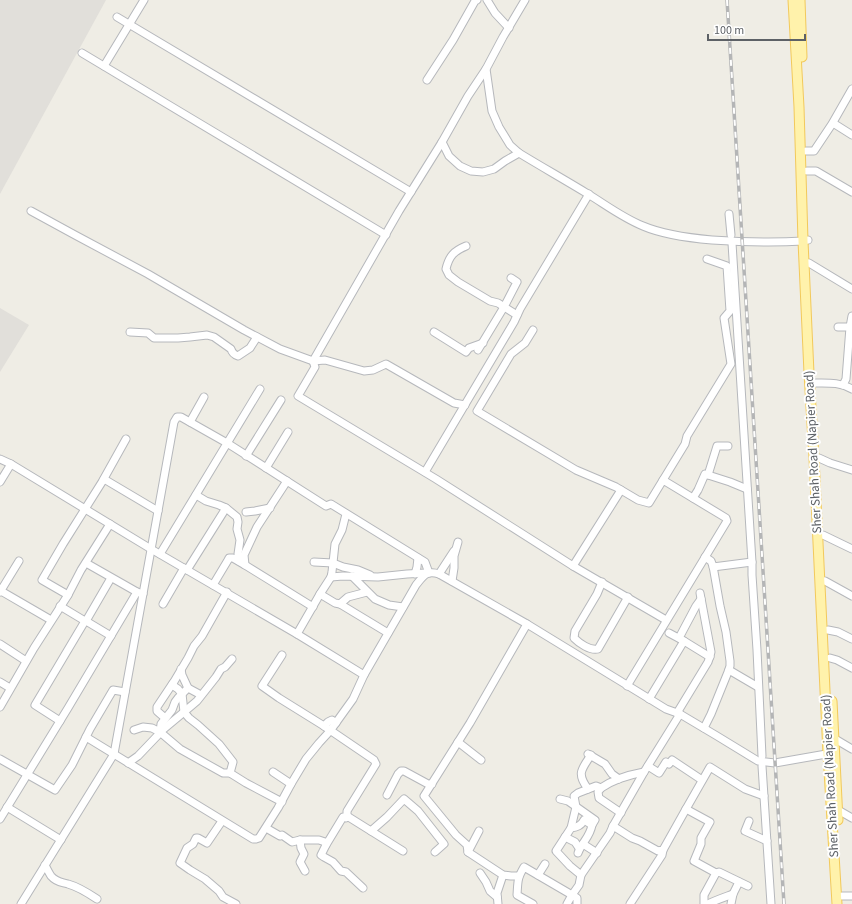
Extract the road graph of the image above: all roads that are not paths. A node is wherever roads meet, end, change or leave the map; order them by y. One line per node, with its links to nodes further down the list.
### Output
1 (144, 0): 8 (street)
2 (476, 0): 13 (street)
3 (488, 0): 9 (street)
4 (525, 0): 9 (street)
5 (793, 0): 15 (main road, Sher Shah Road (Napier Road))
6 (800, 0): 15 (main road, Sher Shah Road (Napier Road))
7 (117, 17): 8 (street)
8 (129, 24): 11 (street); 22 (street)
9 (509, 28): 12 (street)
10 (82, 53): 11 (street)
11 (104, 66): 27 (street)
12 (486, 69): 18 (street); 20 (street)
13 (427, 80)
14 (852, 89): 16 (street)
15 (802, 107): 19 (main road, Sher Shah Road (Napier Road)); 29 (main road, Sher Shah Road (Napier Road))
16 (833, 122): 17 (street); 19 (street)
17 (852, 135)
18 (442, 142): 20 (street); 22 (street)
19 (806, 151): 21 (main road, Sher Shah Road (Napier Road))
20 (520, 153): 24 (street)
21 (807, 170): 23 (street); 29 (main road, Sher Shah Road (Napier Road))
22 (411, 192): 27 (street)
23 (852, 192)
24 (588, 194): 29 (street); 37 (street)
25 (31, 210): 44 (street)
26 (730, 214): 28 (street)
27 (386, 235): 47 (street)
28 (731, 235)
29 (805, 241): 33 (main road, Sher Shah Road (Napier Road)); 48 (main road, Sher Shah Road (Napier Road))
30 (732, 244): 74 (street)
31 (466, 246): 36 (street)
32 (707, 259): 71 (street)
33 (808, 263): 35 (street); 48 (main road, Sher Shah Road (Napier Road))
34 (511, 278): 36 (street)
35 (852, 289)
36 (504, 307): 37 (street); 45 (street)
37 (517, 315): 56 (street)
38 (852, 316): 40 (street)
39 (838, 327): 40 (street)
40 (851, 328): 51 (street)
41 (532, 330): 75 (street)
42 (130, 332): 44 (street)
43 (434, 332): 45 (street)
44 (257, 338): 47 (street)
45 (483, 343): 46 (street)
46 (478, 350)
47 (313, 360): 56 (street); 68 (street)
48 (812, 373): 50 (main road, Sher Shah Road (Napier Road)); 63 (main road, Sher Shah Road (Napier Road))
49 (852, 381): 51 (street)
50 (815, 383): 51 (street); 63 (main road, Sher Shah Road (Napier Road))
51 (843, 385): 53 (street)
52 (260, 389): 60 (street)
53 (852, 389)
54 (204, 397): 57 (street)
55 (281, 400): 62 (street)
56 (465, 405): 68 (street)
57 (190, 422): 60 (street); 81 (street)
58 (288, 432): 66 (street)
59 (126, 440): 70 (street)
60 (227, 443): 62 (street); 76 (street)
61 (728, 446): 69 (street)
62 (246, 456): 66 (street)
63 (817, 458): 67 (street); 85 (main road, Sher Shah Road (Napier Road)); 168 (main road, Sher Shah Road (Napier Road))
64 (0, 459): 65 (street)
65 (11, 464): 73 (street); 80 (street)
66 (266, 468): 72 (street)
67 (852, 470)
68 (425, 472): 97 (street)
69 (708, 475): 74 (street); 77 (street)
70 (104, 479): 80 (street); 81 (street)
71 (663, 480): 75 (street); 77 (street)
72 (287, 481): 79 (street); 83 (street)
73 (0, 482)
74 (748, 489): 93 (street)
75 (621, 490): 97 (street)
76 (196, 495): 78 (street); 88 (street)
77 (693, 498): 89 (street)
78 (226, 508): 95 (street); 99 (street)
79 (270, 508): 82 (street); 95 (street)
80 (85, 509): 84 (street); 115 (street)
81 (158, 511): 86 (street)
82 (246, 512)
83 (346, 514): 90 (street); 96 (street)
84 (110, 524): 86 (street); 94 (street)
85 (823, 535): 87 (street); 108 (main road, Sher Shah Road (Napier Road))
86 (151, 549): 88 (street); 114 (street)
87 (852, 549)
88 (160, 554): 99 (street)
89 (705, 557): 98 (street); 125 (street)
90 (418, 558): 100 (street); 101 (street)
91 (19, 561): 111 (street)
92 (314, 562): 96 (street)
93 (752, 562): 98 (street); 148 (street)
94 (86, 563): 106 (street); 115 (street)
95 (242, 563): 110 (street); 122 (street)
96 (333, 563): 104 (street); 105 (street)
97 (573, 566): 109 (street)
98 (713, 567): 143 (street)
99 (185, 569): 110 (street); 119 (street)
100 (428, 573): 101 (street); 102 (street); 123 (street)
101 (415, 574): 105 (street)
102 (439, 574): 107 (street); 107 (street)
103 (352, 576): 104 (street); 105 (street); 113 (street)
104 (331, 577): 116 (street)
105 (373, 577)
106 (112, 578): 114 (street); 126 (street)
107 (452, 581): 127 (street)
108 (825, 581): 117 (street); 128 (main road, Sher Shah Road (Napier Road))
109 (602, 582): 118 (street); 118 (street)
110 (213, 585): 112 (street)
111 (0, 591): 124 (street)
112 (226, 592): 131 (street); 142 (street)
113 (367, 592): 120 (street); 123 (street)
114 (140, 593): 132 (street); 151 (street)
115 (68, 594): 121 (street)
116 (320, 594): 120 (street); 122 (street)
117 (852, 596)
118 (628, 598): 125 (street)
119 (163, 604)
120 (340, 604): 129 (street)
121 (60, 606): 124 (street); 126 (street)
122 (313, 607): 131 (street)
123 (403, 607): 129 (street)
124 (51, 620): 140 (street)
125 (666, 620): 147 (street)
126 (85, 621): 132 (street); 159 (street)
127 (527, 624): 147 (street); 166 (street)
128 (828, 630): 133 (street); 138 (main road, Sher Shah Road (Napier Road))
129 (388, 633): 144 (street)
130 (669, 633): 134 (street)
131 (297, 634): 144 (street)
132 (111, 636): 159 (street)
133 (852, 639)
134 (681, 640): 137 (street); 137 (street); 154 (street)
135 (0, 644): 140 (street)
136 (282, 655): 160 (street)
137 (710, 657): 157 (street)
138 (830, 658): 141 (street); 165 (main road, Sher Shah Road (Napier Road))
139 (232, 659): 153 (street)
140 (26, 661): 149 (street)
141 (852, 668)
142 (181, 669): 146 (street); 150 (street)
143 (728, 670): 148 (street); 161 (street)
144 (364, 675): 160 (street)
145 (0, 682): 149 (street)
146 (173, 684): 152 (street); 158 (street)
147 (627, 686): 154 (street)
148 (758, 687): 170 (street)
149 (10, 688): 155 (street)
150 (188, 688): 152 (street); 153 (street)
151 (125, 692): 164 (street); 169 (street)
152 (182, 694): 156 (street); 158 (street)
153 (201, 695): 156 (street)
154 (648, 698): 157 (street)
155 (0, 707)
156 (184, 712): 163 (street); 177 (street)
157 (678, 713): 161 (street); 175 (street)
158 (165, 718): 163 (street)
159 (60, 721): 178 (street)
160 (327, 728): 181 (street); 194 (street)
161 (704, 728): 168 (street)
162 (134, 730): 163 (street)
163 (160, 732): 173 (street); 177 (street)
164 (86, 737): 169 (street); 178 (street)
165 (835, 739): 167 (street); 168 (main road, Sher Shah Road (Napier Road))
166 (458, 742): 172 (street); 182 (street)
167 (852, 749)
168 (832, 753): 192 (main road, Sher Shah Road (Napier Road)); 246 (main road, Sher Shah Road (Napier Road))
169 (114, 754): 173 (street); 208 (street)
170 (762, 756)
171 (0, 759): 178 (street)
172 (481, 760)
173 (128, 763): 197 (street)
174 (762, 766): 186 (street)
175 (646, 769): 179 (street); 180 (street); 193 (street)
176 (273, 772): 181 (street)
177 (230, 773): 188 (street)
178 (27, 774): 189 (street)
179 (619, 779): 183 (street); 184 (street)
180 (702, 780): 186 (street); 191 (street)
181 (291, 784): 188 (street)
182 (432, 784): 185 (street); 198 (street)
183 (601, 788): 184 (street); 193 (street)
184 (588, 789): 190 (street)
185 (387, 795)
186 (764, 796): 210 (street)
187 (560, 799): 190 (street)
188 (282, 802): 202 (street)
189 (7, 807): 196 (street); 208 (street)
190 (576, 807): 200 (street); 204 (street)
191 (686, 809): 213 (street); 222 (street)
192 (838, 810): 195 (street); 234 (main road, Sher Shah Road (Napier Road))
193 (621, 813): 201 (street)
194 (347, 816): 205 (street); 211 (street)
195 (852, 818)
196 (0, 819)
197 (222, 820): 202 (street); 237 (street)
198 (443, 820): 203 (street); 216 (street)
199 (749, 821): 210 (street)
200 (592, 825): 204 (street); 212 (street)
201 (612, 826): 213 (street); 217 (street)
202 (266, 828): 209 (street)
203 (432, 828): 205 (street); 215 (street)
204 (571, 828): 207 (street)
205 (371, 831): 214 (street)
206 (480, 831): 216 (street)
207 (565, 837): 212 (street); 225 (street)
208 (61, 840): 219 (street)
209 (300, 840): 211 (street); 220 (street)
210 (767, 840): 245 (street)
211 (326, 845): 229 (street)
212 (580, 849): 217 (street)
213 (663, 850): 241 (street)
214 (404, 851)
215 (435, 852)
216 (468, 852): 223 (street)
217 (597, 853): 225 (street)
218 (545, 864): 224 (street)
219 (45, 865): 233 (street); 236 (street)
220 (305, 871)
221 (480, 873): 235 (street)
222 (716, 873): 227 (street); 242 (street)
223 (503, 875): 226 (street); 235 (street)
224 (538, 875): 226 (street); 231 (street)
225 (581, 875): 231 (street)
226 (519, 876): 238 (street)
227 (739, 882): 228 (street); 230 (street)
228 (748, 886)
229 (363, 888)
230 (733, 894): 243 (street); 244 (street)
231 (572, 895): 239 (street); 240 (street)
232 (852, 896): 234 (street)
233 (97, 899)
234 (842, 900)
235 (498, 901)
236 (22, 904)
237 (236, 904)
238 (532, 904)
239 (567, 904)
240 (577, 904)
241 (630, 904)
242 (704, 904)
243 (708, 904)
244 (731, 904)
245 (771, 904)
246 (837, 904)

